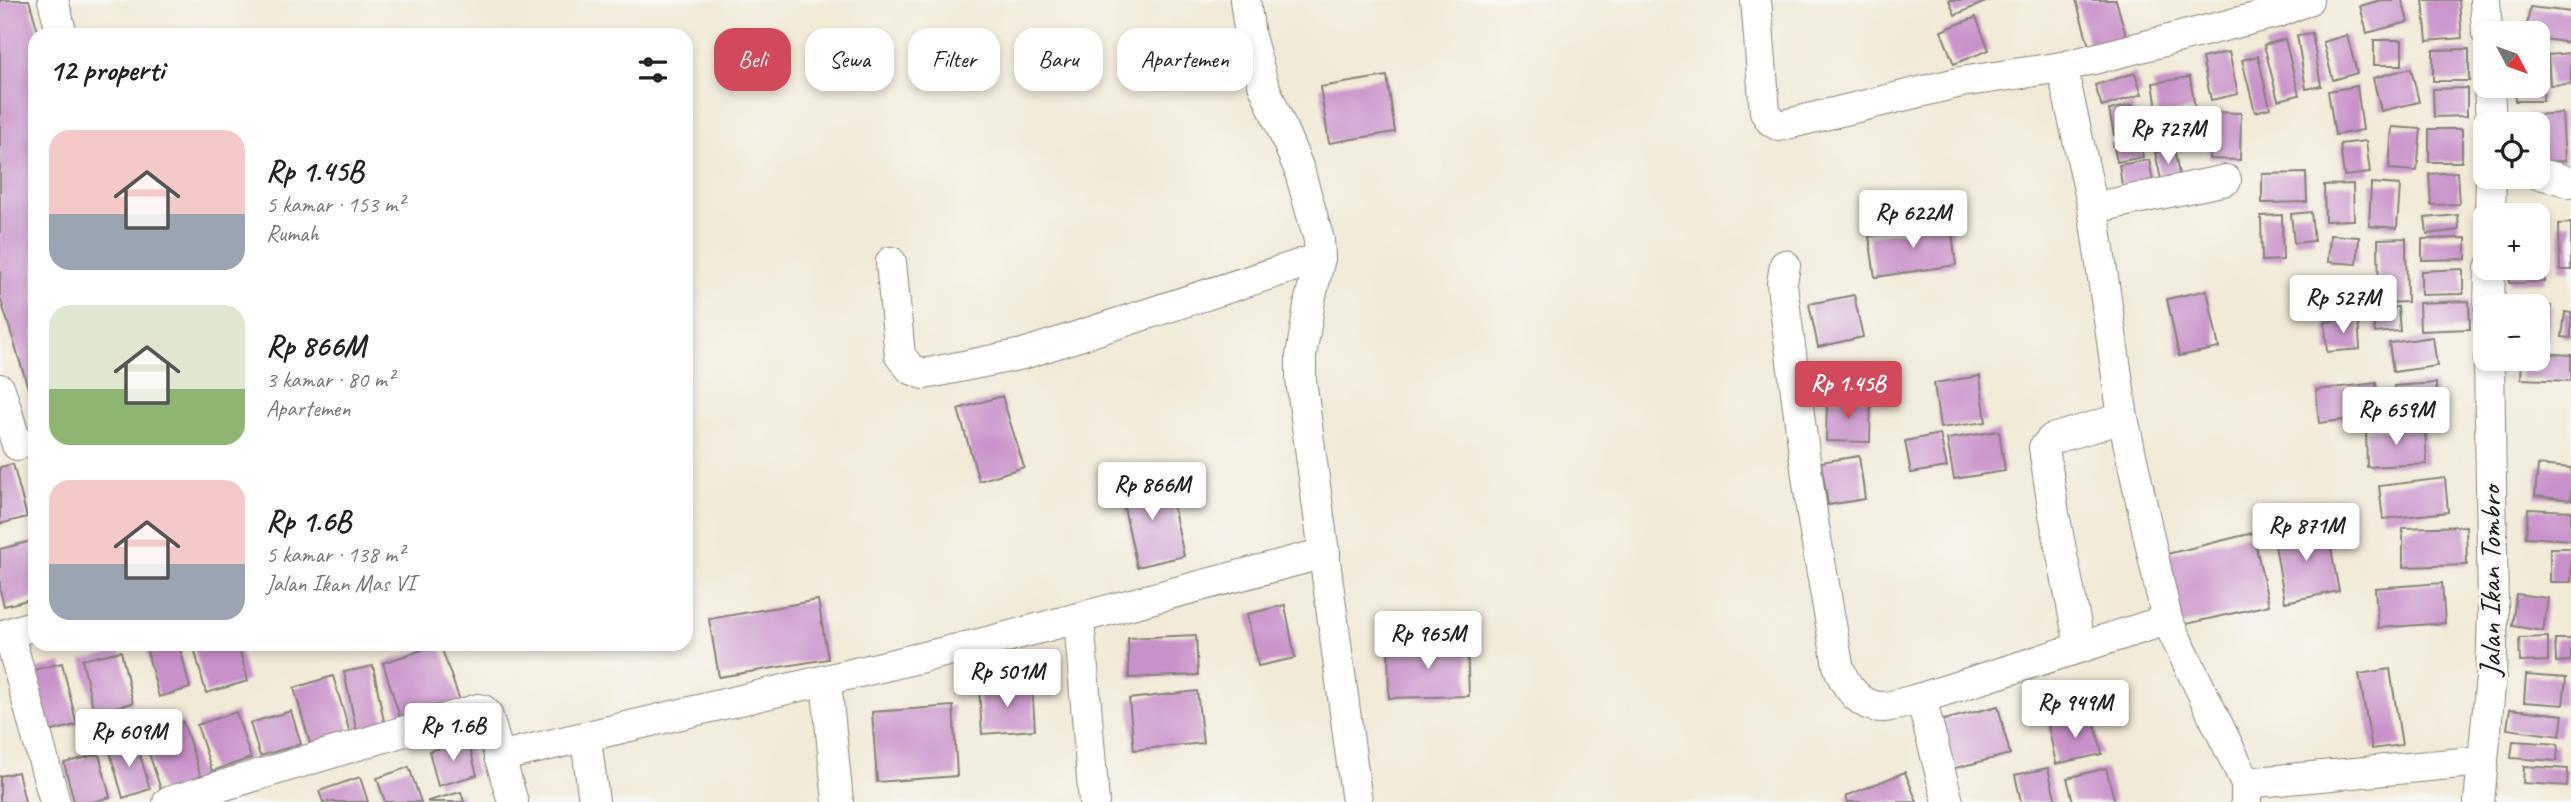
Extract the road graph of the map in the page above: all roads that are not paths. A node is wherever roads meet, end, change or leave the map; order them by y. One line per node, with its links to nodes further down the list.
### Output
1 (52, 0): 7 (street)
2 (1245, 0): 13 (street)
3 (1756, 0): 8 (street)
4 (2308, 0): 8 (street)
5 (2485, 0): 6 (street)
6 (2486, 21)
7 (60, 28)
8 (2063, 67): 12 (street)
9 (2550, 177): 11 (street)
10 (2226, 180): 12 (street)
11 (2571, 183)
12 (2093, 208): 18 (street)
13 (1320, 258): 14 (street); 20 (street)
14 (891, 262)
15 (1785, 265): 26 (street)
16 (2489, 371): 29 (street, Jalan Ikan Tombro)
17 (0, 388): 19 (street)
18 (2123, 418): 22 (street); 24 (street)
19 (17, 445)
20 (1325, 553): 21 (street); 37 (street)
21 (1079, 620): 25 (street); 36 (street)
22 (2167, 620): 24 (street); 30 (street)
23 (15, 632): 31 (street)
24 (2080, 646): 26 (street)
25 (826, 681): 27 (street); 35 (street)
26 (1922, 698): 38 (street)
27 (586, 738): 28 (street); 34 (street)
28 (499, 757): 32 (street); 33 (street)
29 (2483, 761): 30 (street); 39 (street, Jalan Ikan Tombro)
30 (2246, 792)
31 (55, 802)
32 (168, 802)
33 (513, 802)
34 (594, 802)
35 (838, 802)
36 (1094, 802)
37 (1357, 802)
38 (1948, 802)
39 (2479, 802)

